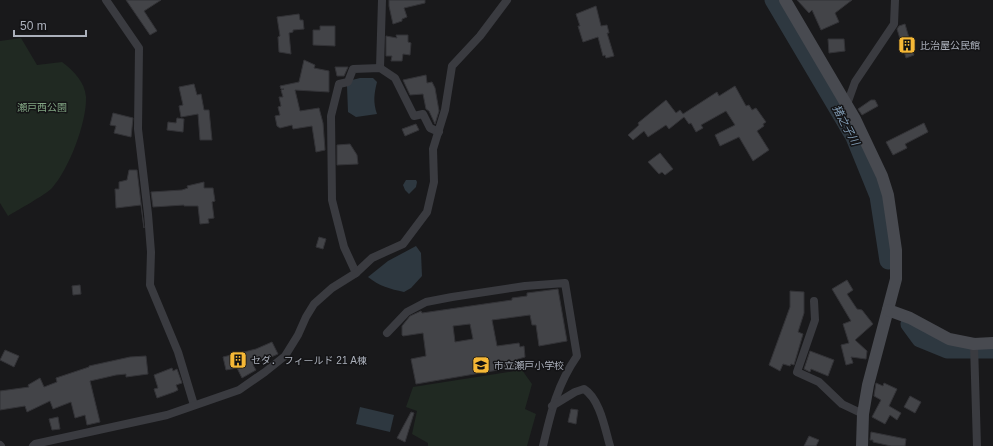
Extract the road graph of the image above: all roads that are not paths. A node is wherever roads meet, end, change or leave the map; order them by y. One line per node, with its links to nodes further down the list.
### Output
1 (106, 0): 15 (street)
2 (382, 0): 6 (street)
3 (507, 0): 8 (street)
4 (784, 0): 7 (street)
5 (895, 0): 7 (street)
6 (380, 68): 8 (street); 9 (street)
7 (846, 107): 11 (street)
8 (439, 132): 9 (street)
9 (356, 273): 15 (street)
10 (814, 300): 17 (street)
11 (888, 310): 14 (street); 17 (street)
12 (387, 333): 16 (street)
13 (993, 343): 14 (street)
14 (974, 347): 22 (street)
15 (194, 405): 18 (street)
16 (552, 406): 19 (street); 20 (street)
17 (863, 414): 21 (street)
18 (33, 446)
19 (543, 446)
20 (610, 446)
21 (862, 446)
22 (978, 446)

